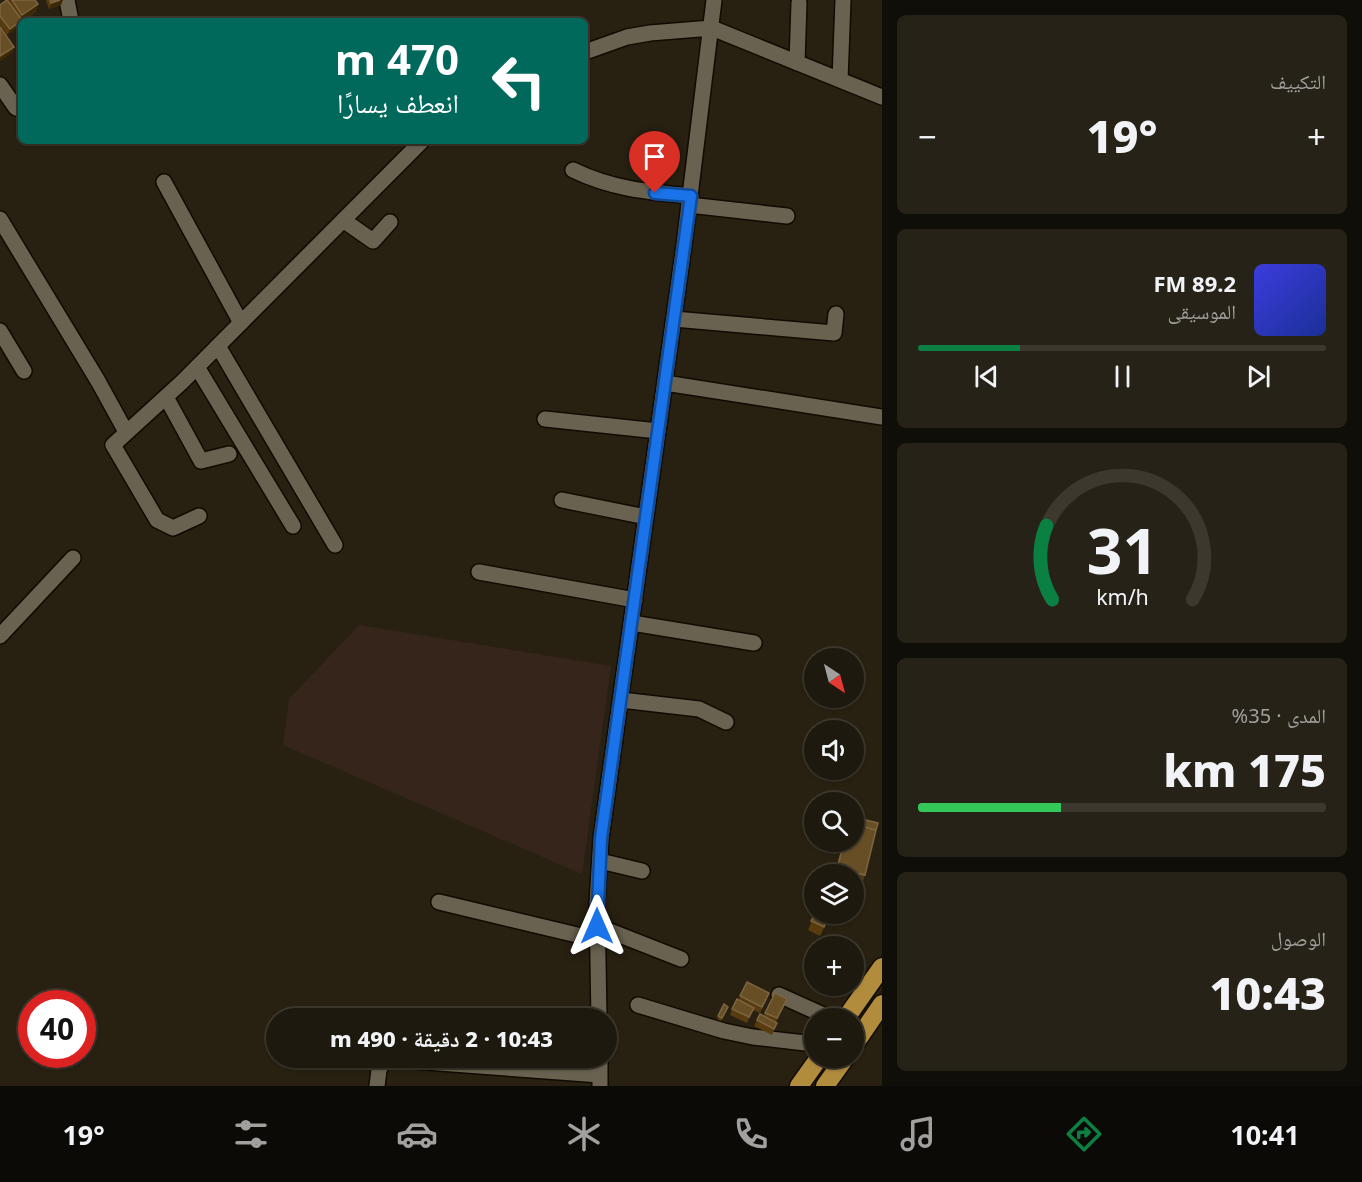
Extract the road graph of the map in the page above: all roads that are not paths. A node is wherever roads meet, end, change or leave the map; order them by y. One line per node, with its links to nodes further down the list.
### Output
1 (67, 0): 5 (street)
2 (714, 0): 6 (street)
3 (843, 0): 9 (street)
4 (799, 3): 8 (street)
5 (70, 18)
6 (712, 28): 7 (street); 8 (street); 16 (street)
7 (588, 51)
8 (797, 63): 9 (street)
9 (840, 80): 11 (street)
10 (0, 85): 12 (street)
11 (882, 97)
12 (16, 108)
13 (419, 144): 19 (street)
14 (573, 170): 16 (street)
15 (164, 182): 23 (street)
16 (690, 200): 17 (street); 22 (street)
17 (787, 216)
18 (0, 219): 33 (street)
19 (343, 220): 20 (street); 23 (street)
20 (390, 222)
21 (836, 314): 22 (street)
22 (674, 318): 28 (street)
23 (241, 323): 25 (street)
24 (0, 331): 27 (street)
25 (218, 346): 26 (street); 39 (street)
26 (197, 367): 29 (street); 38 (street)
27 (24, 371)
28 (665, 383): 30 (street); 32 (street)
29 (166, 397): 33 (street); 34 (street)
30 (882, 417)
31 (545, 419): 32 (street)
32 (658, 430): 37 (street)
33 (126, 432): 36 (street)
34 (229, 453)
35 (562, 500): 37 (street)
36 (199, 516)
37 (646, 518): 42 (street)
38 (293, 526)
39 (335, 545)
40 (73, 558): 44 (street)
41 (479, 572): 42 (street)
42 (635, 600): 43 (street)
43 (632, 623): 45 (street); 46 (street)
44 (0, 636)
45 (754, 643)
46 (621, 700): 47 (street); 48 (street)
47 (726, 722)
48 (600, 861): 49 (street); 51 (street)
49 (642, 871)
50 (440, 902): 51 (street)
51 (598, 933): 52 (street); 57 (street)
52 (681, 959)
53 (882, 967): 59 (highway)
54 (779, 995): 58 (street)
55 (882, 1004): 60 (highway)
56 (638, 1005): 61 (street)
57 (599, 1008)
58 (808, 1008)
59 (853, 1008)
60 (864, 1030)
61 (804, 1043)
62 (812, 1068): 66 (highway)
63 (838, 1068): 67 (highway)
64 (600, 1081): 65 (street)
65 (377, 1086)
66 (800, 1086)
67 (825, 1086)

